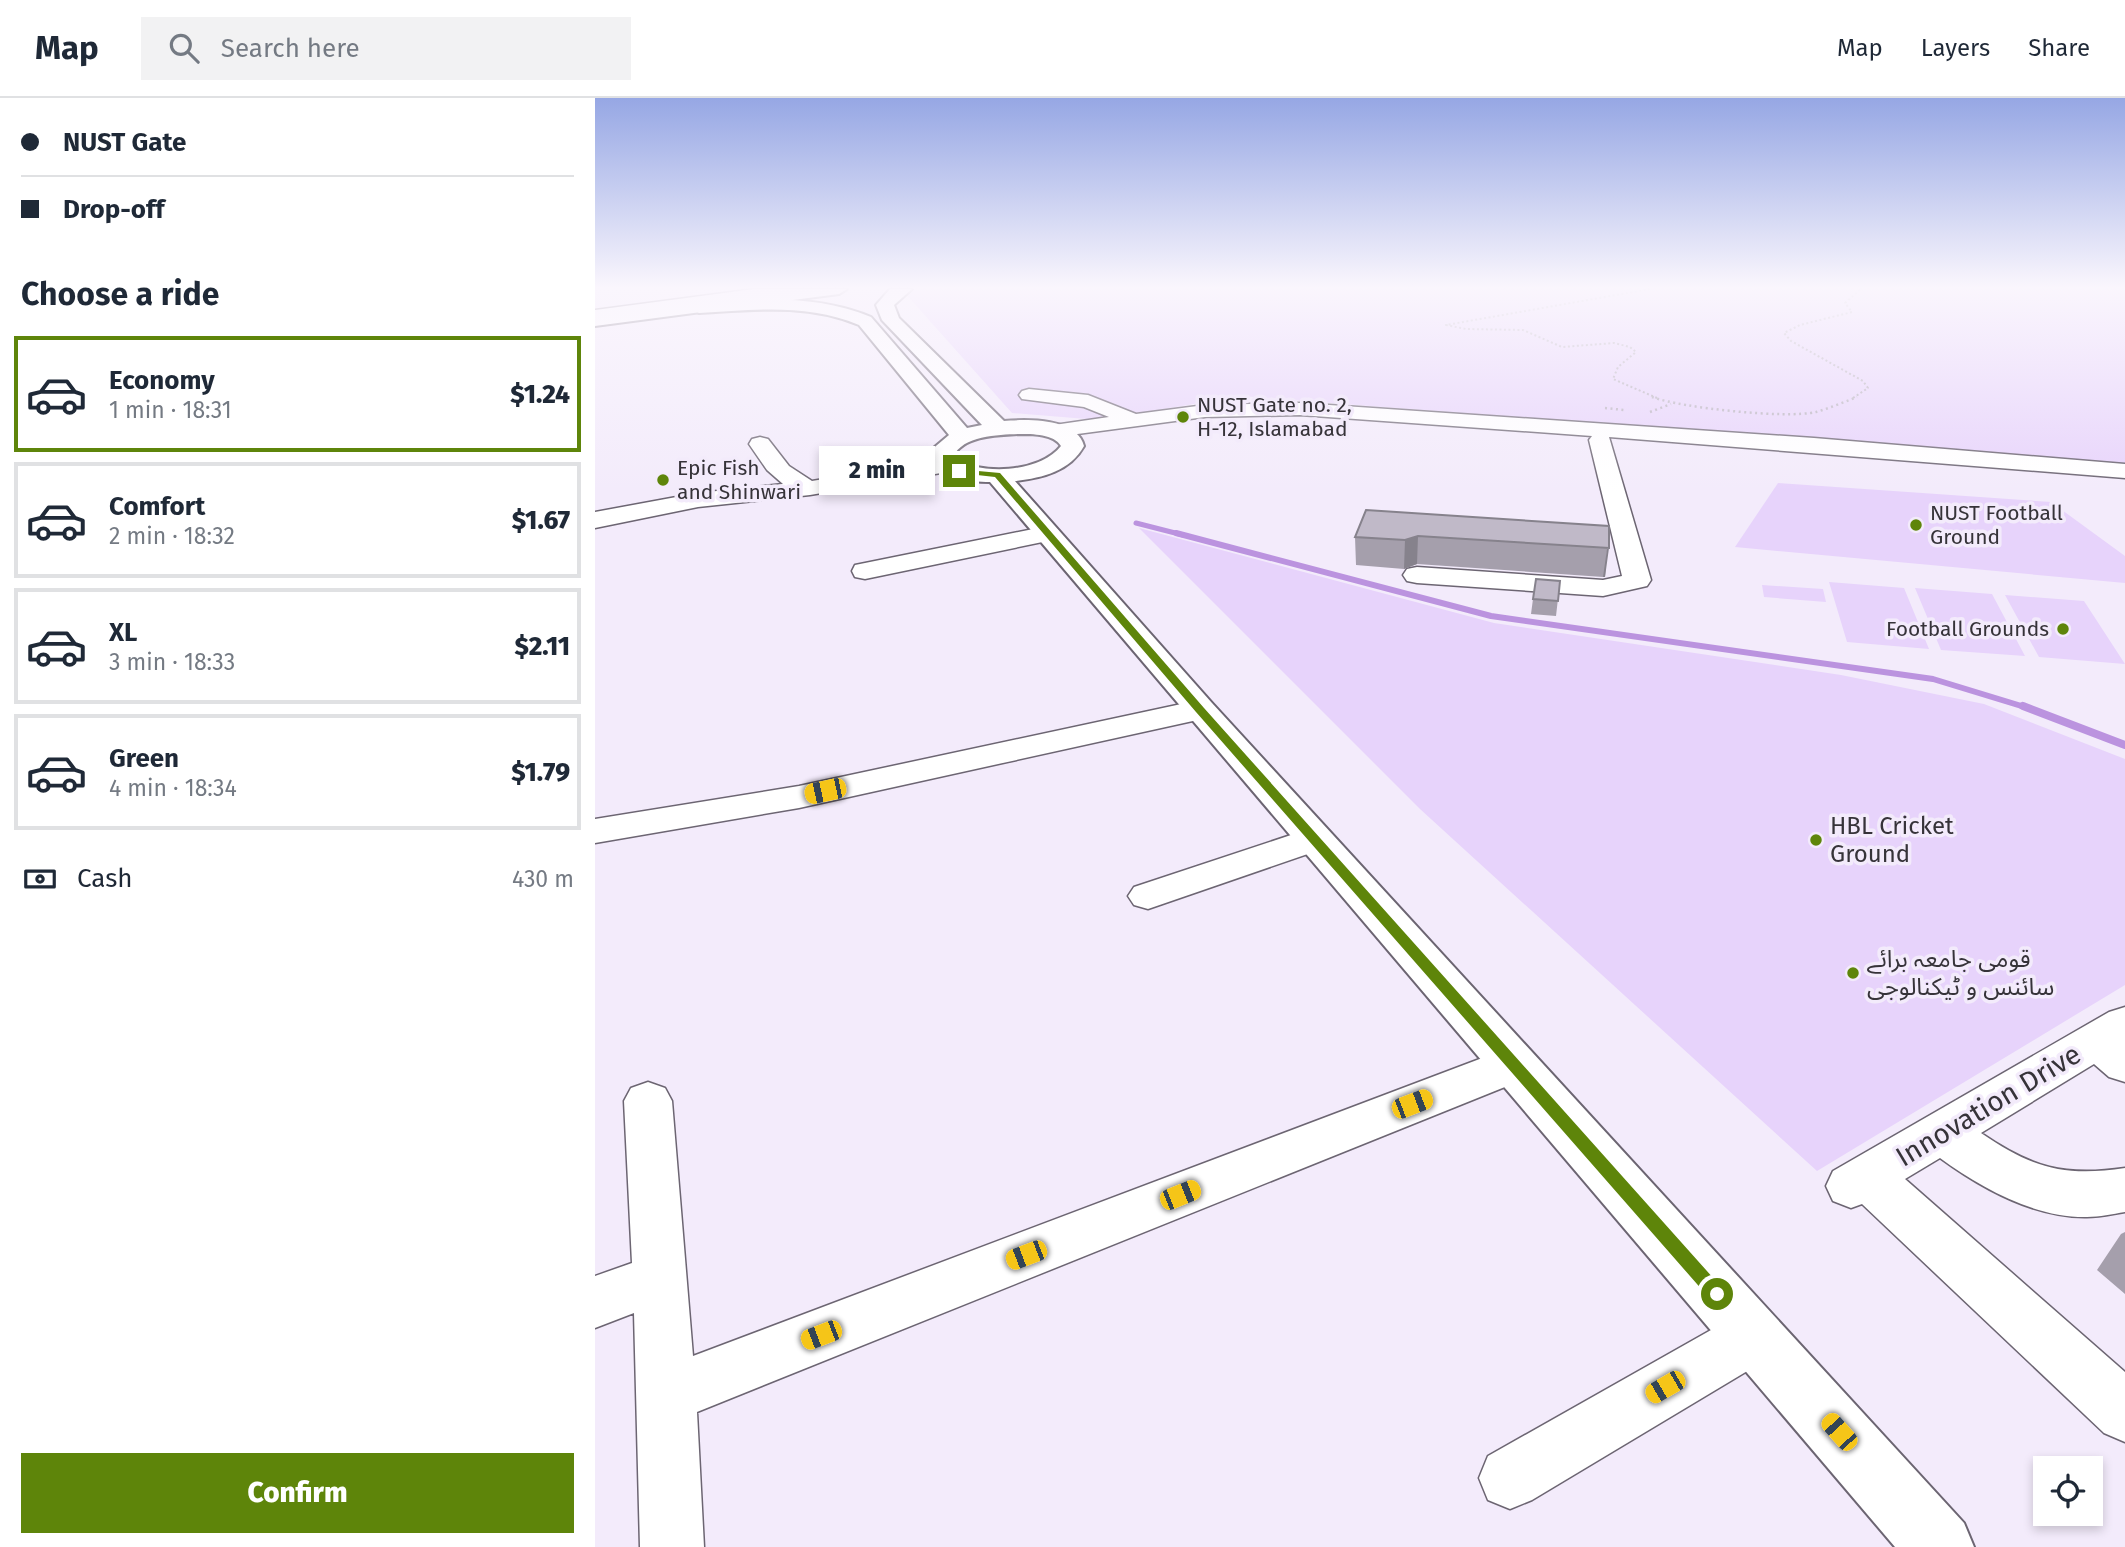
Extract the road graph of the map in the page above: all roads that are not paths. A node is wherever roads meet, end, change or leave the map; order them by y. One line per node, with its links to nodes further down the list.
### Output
1 (895, 357): 7 (main road)
2 (927, 357): 5 (main road)
3 (1029, 395): 4 (street)
4 (1135, 421): 6 (street); 8 (street)
5 (998, 428): 6 (main road); 7 (main road)
6 (1063, 436): 8 (street); 12 (main road)
7 (962, 437): 10 (main road)
8 (1613, 438): 11 (street); 13 (street); 18 (street)
9 (759, 444): 14 (street)
10 (947, 466): 12 (main road); 14 (street)
11 (2125, 471)
12 (997, 475): 16 (main road)
13 (2125, 481)
14 (810, 488): 15 (street)
15 (595, 520)
16 (1048, 534): 17 (street); 19 (main road)
17 (865, 571)
18 (1417, 575)
19 (1200, 710): 20 (street); 21 (main road)
20 (595, 831)
21 (1315, 839): 22 (street); 24 (main road)
22 (1148, 896)
23 (2116, 1043): 26 (street, Innovation Drive)
24 (1514, 1064): 30 (main road); 31 (street)
25 (647, 1101): 28 (street)
26 (1943, 1132): 27 (street); 32 (street, Innovation Drive)
27 (2125, 1190)
28 (658, 1278): 29 (street); 31 (street)
29 (595, 1302)
30 (1754, 1336): 33 (street); 35 (main road)
31 (667, 1395): 34 (street)
32 (2125, 1412)
33 (1510, 1478)
34 (672, 1547)
35 (1940, 1547)

